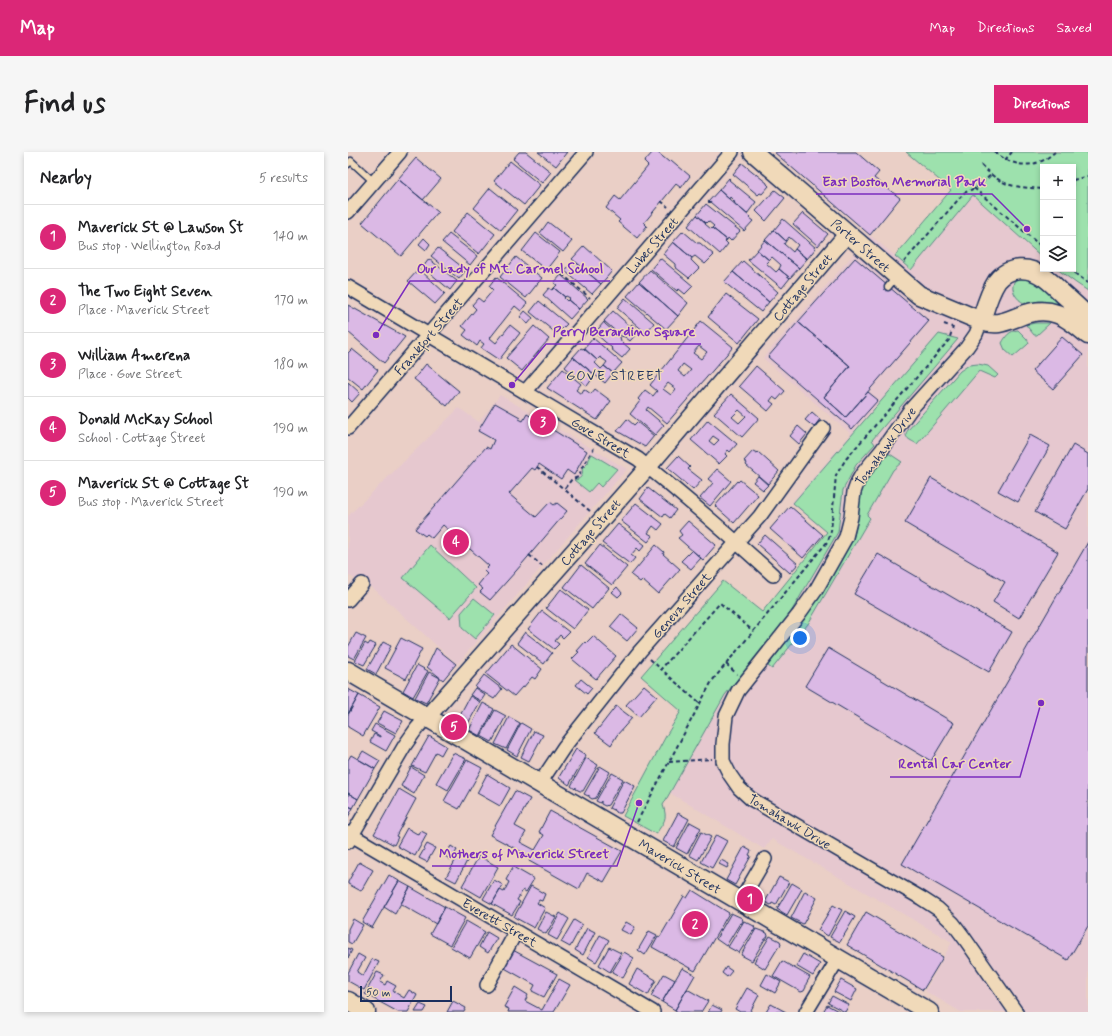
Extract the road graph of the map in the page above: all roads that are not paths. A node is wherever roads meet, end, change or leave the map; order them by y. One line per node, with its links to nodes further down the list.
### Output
1 (400, 152): 6 (street)
2 (586, 152): 14 (street, Frankfort Street)
3 (732, 152): 16 (street, Lubec Street)
4 (753, 152): 8 (main road, Porter Street)
5 (348, 164): 6 (lane)
6 (374, 182): 7 (street)
7 (348, 212)
8 (848, 233): 13 (main road, Porter Street); 19 (street, Cottage Street)
9 (994, 286): 11 (main road); 12 (main road); 13 (main road)
10 (348, 287): 14 (street, Gove Street)
11 (1020, 316): 13 (main road, Porter Street); 15 (main road, Porter Street)
12 (1088, 317)
13 (981, 321): 36 (street, Tomahawk Drive)
14 (428, 335): 16 (street, Gove Street); 17 (street, Frankfort Street)
15 (1088, 335)
16 (525, 392): 19 (street, Gove Street)
17 (348, 428)
18 (823, 428): 20 (street, Geneva Street)
19 (648, 467): 20 (street, Gove Street); 25 (street, Cottage Street)
20 (737, 542): 21 (street, Gove Street); 26 (street, Geneva Street)
21 (773, 575)
22 (362, 584): 23 (street)
23 (348, 600)
24 (348, 671): 25 (main road, Maverick Street)
25 (427, 717): 26 (main road, Maverick Street); 27 (street, Cottage Street)
26 (540, 783): 29 (main road, Maverick Street)
27 (349, 837): 30 (street, Everett Street)
28 (765, 859): 29 (street)
29 (740, 902): 31 (main road, Maverick Street)
30 (516, 932): 32 (street); 33 (street, Everett Street)
31 (838, 959): 34 (street); 35 (main road, Maverick Street)
32 (488, 985)
33 (652, 1012)
34 (806, 1012)
35 (929, 1012)
36 (1016, 1012)

